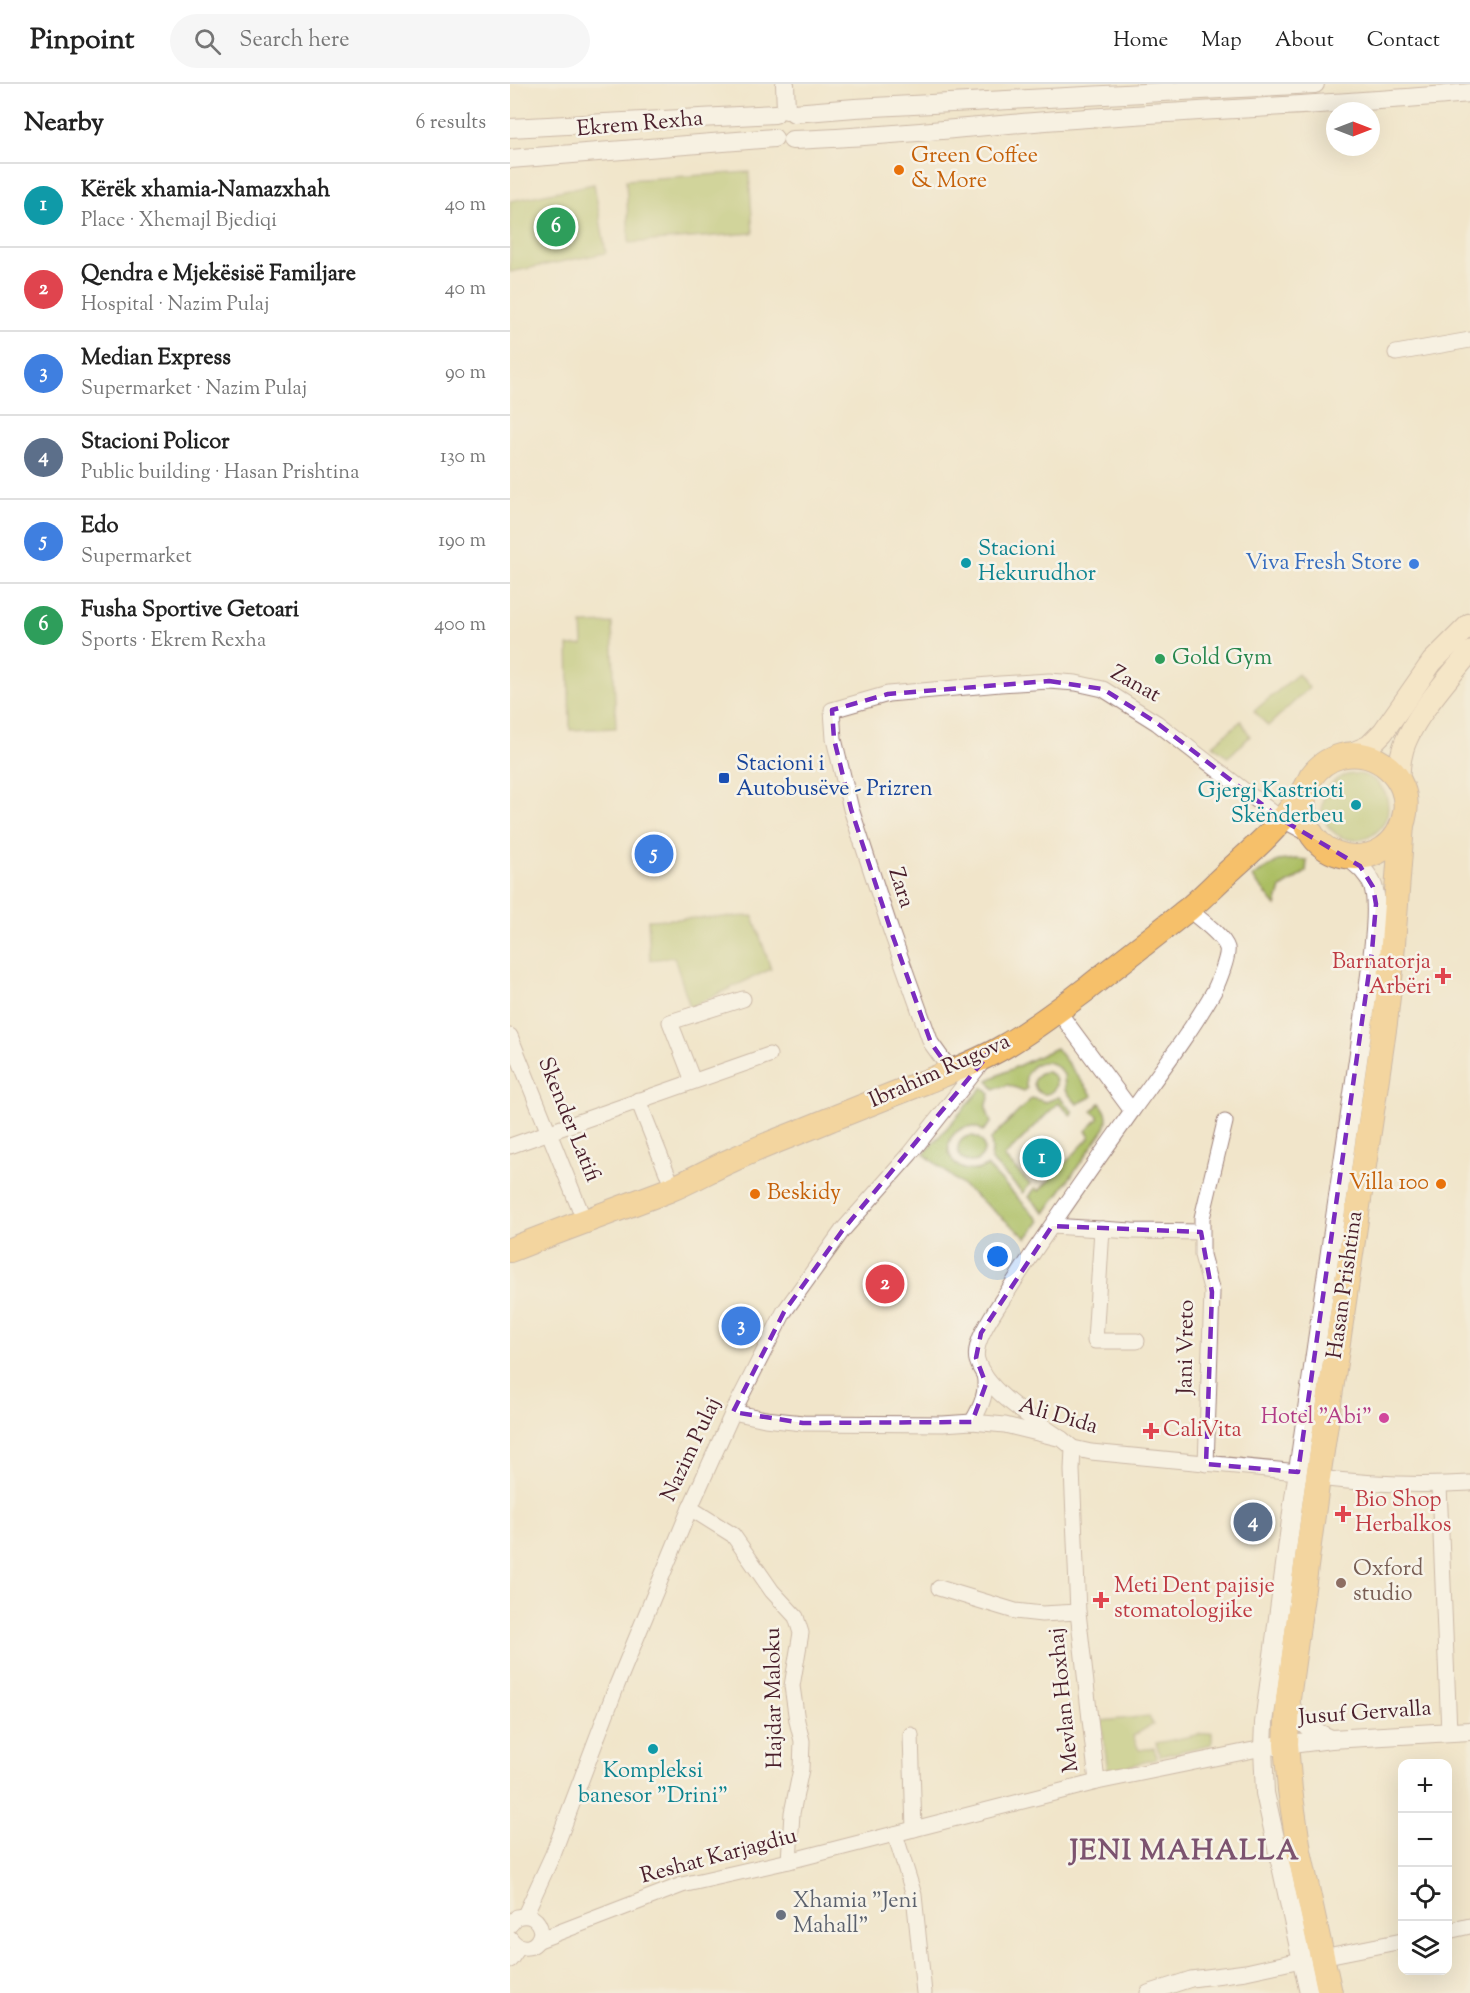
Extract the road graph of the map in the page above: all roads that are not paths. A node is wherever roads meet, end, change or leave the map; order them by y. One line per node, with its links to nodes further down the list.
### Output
1 (785, 84): 4 (street)
2 (1315, 84): 4 (street, Ekrem Rexha)
3 (1470, 93): 6 (street, Ekrem Rexha)
4 (785, 112): 5 (street, Ekrem Rexha); 6 (street); 6 (street)
5 (510, 128)
6 (783, 139): 7 (street, Ekrem Rexha)
7 (510, 159)
8 (1470, 340): 9 (street)
9 (1396, 353)
10 (1470, 624): 13 (main road)
11 (1470, 652): 14 (main road)
12 (832, 710): 16 (street, Zanat); 26 (street, Zara)
13 (1348, 755): 14 (main road); 15 (main road)
14 (1400, 781): 17 (main road)
15 (1305, 791): 16 (main road, Ibrahim Rugova); 18 (main road)
16 (1281, 819): 18 (street, Zanat); 20 (main road, Ibrahim Rugova)
17 (1402, 825): 19 (main road); 45 (main road, Hasan Prishtina)
18 (1311, 835): 19 (main road)
19 (1349, 858): 45 (street, Hasan Prishtina)
20 (1188, 909): 22 (main road, Ibrahim Rugova); 29 (street)
21 (743, 999): 27 (street)
22 (1058, 1011): 25 (main road, Ibrahim Rugova); 29 (street)
23 (510, 1036): 31 (street, Skender Latifi)
24 (769, 1055): 27 (street)
25 (988, 1055): 26 (main road, Ibrahim Rugova); 41 (street, Nazim Pulaj)
26 (951, 1071): 33 (main road, Ibrahim Rugova)
27 (693, 1081): 28 (street)
28 (638, 1100): 31 (street); 33 (street)
29 (1132, 1111): 35 (street)
30 (1225, 1122): 37 (street, Jani Vreto)
31 (548, 1133): 32 (street); 34 (street, Skender Latifi)
32 (510, 1146)
33 (673, 1188): 34 (main road, Ibrahim Rugova)
34 (584, 1220): 38 (main road, Ibrahim Rugova)
35 (1052, 1226): 36 (street); 40 (street)
36 (1102, 1229): 37 (street); 39 (street)
37 (1201, 1232): 44 (street, Jani Vreto)
38 (510, 1250)
39 (1137, 1341)
40 (984, 1374): 42 (street); 43 (street)
41 (733, 1412): 42 (street, Ali Dida); 48 (street, Nazim Pulaj)
42 (972, 1422): 43 (street, Ali Dida)
43 (1068, 1443): 44 (street, Ali Dida); 50 (street, Mevlan Hoxhaj)
44 (1206, 1464): 45 (street, Ali Dida)
45 (1308, 1475): 47 (street, Ali Dida); 51 (main road, Hasan Prishtina); 56 (street, Hasan Prishtina)
46 (1470, 1483): 47 (street, Ali Dida)
47 (1439, 1485): 53 (street)
48 (690, 1508): 60 (street, Hajdar Maloku); 61 (street, Nazim Pulaj)
49 (939, 1588): 50 (street, Mevlan Hoxhaj)
50 (1078, 1612): 57 (street, Mevlan Hoxhaj)
51 (1288, 1699): 55 (street); 56 (main road, Hasan Prishtina)
52 (1470, 1731): 53 (street, Jusuf Gervalla)
53 (1449, 1732): 55 (street, Jusuf Gervalla)
54 (911, 1735): 58 (street)
55 (1331, 1739): 56 (street, Jusuf Gervalla)
56 (1275, 1746): 57 (street, Reshat Karjagdiu); 67 (main road)
57 (1097, 1782): 58 (street, Reshat Karjagdiu)
58 (914, 1829): 59 (street, Reshat Karjagdiu)
59 (895, 1834): 60 (street, Reshat Karjagdiu); 69 (street)
60 (789, 1861): 64 (street, Reshat Karjagdiu)
61 (516, 1918): 64 (street)
62 (1470, 1926): 63 (street)
63 (1452, 1930)
64 (539, 1940): 65 (street, Reshat Karjagdiu)
65 (514, 1942): 68 (street)
66 (1398, 1942): 67 (street)
67 (1311, 1958): 70 (street); 71 (street); 72 (main road)
68 (510, 1960)
69 (924, 1993)
70 (1148, 1993)
71 (1309, 1993)
72 (1330, 1993)

